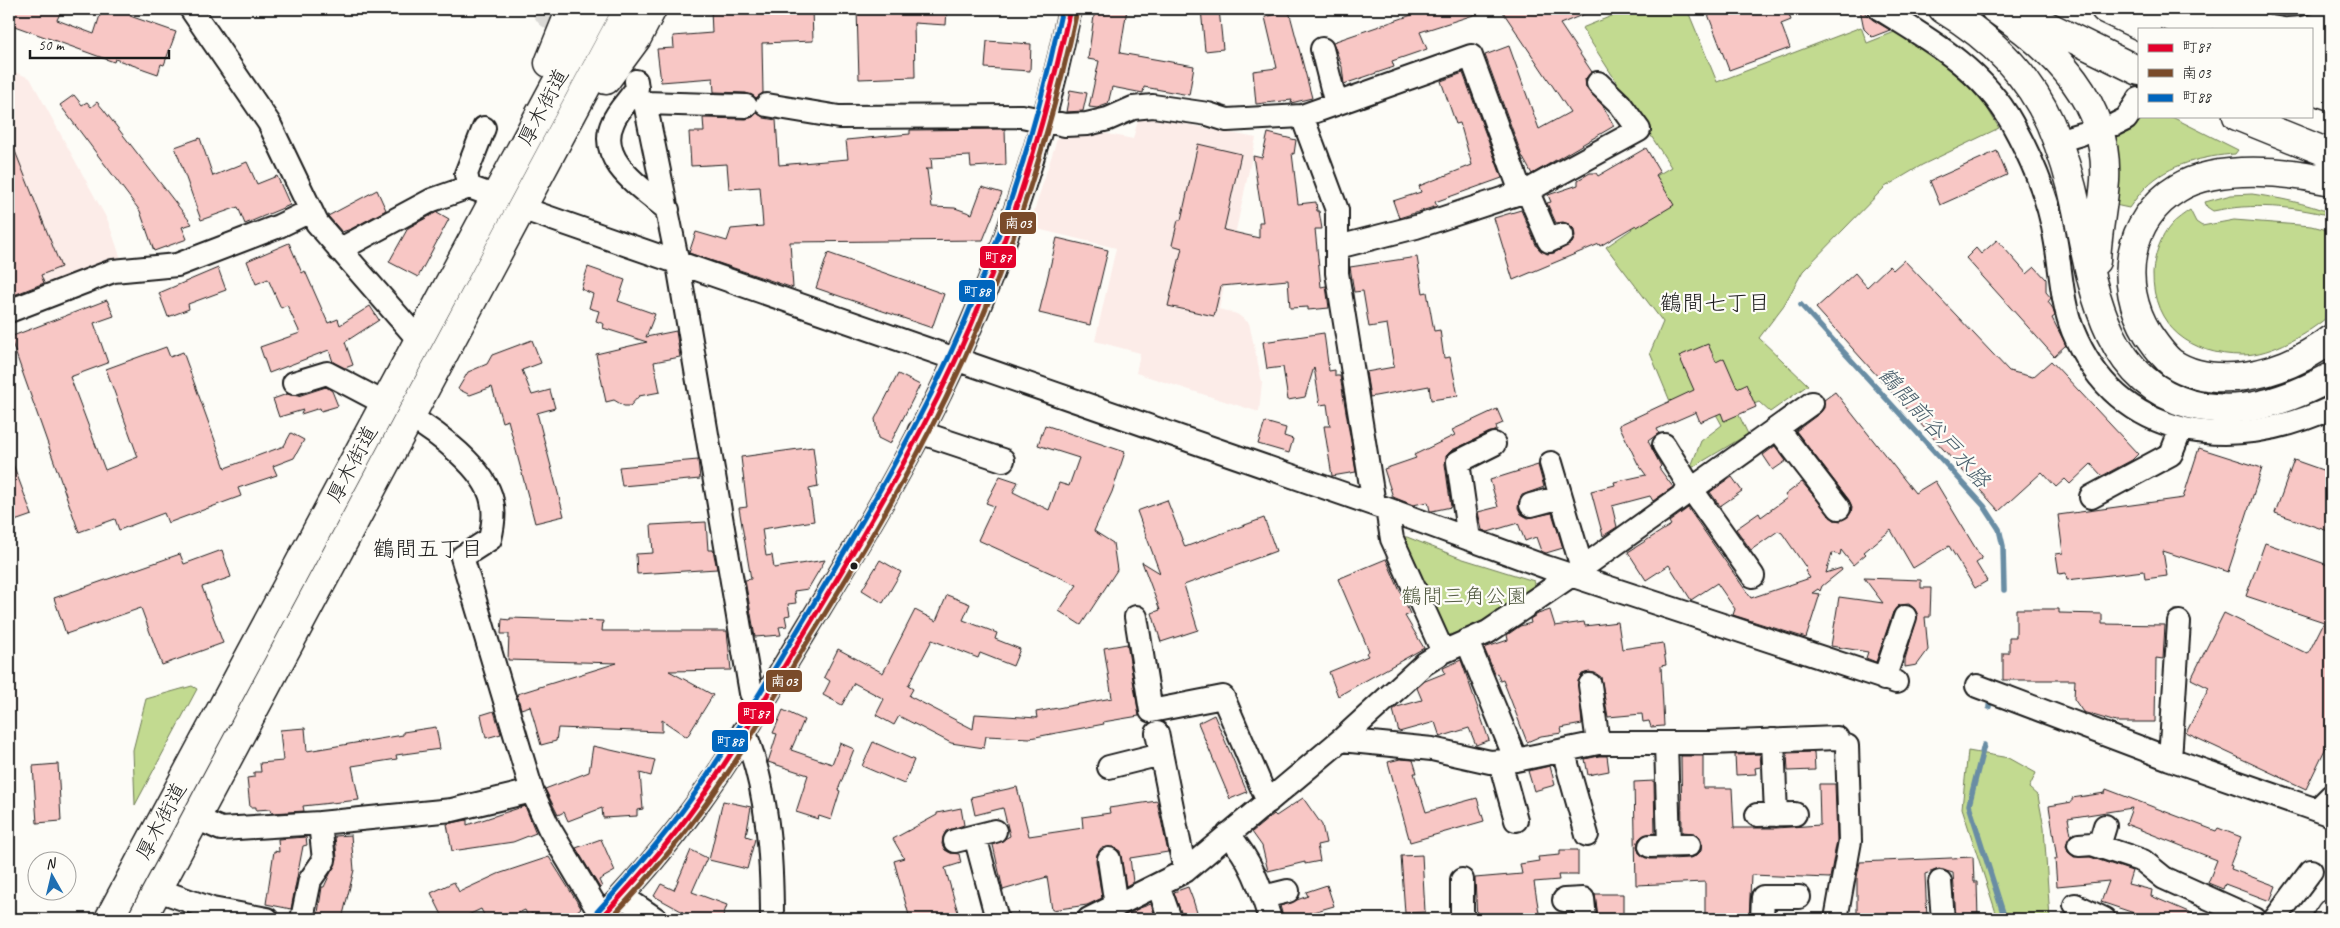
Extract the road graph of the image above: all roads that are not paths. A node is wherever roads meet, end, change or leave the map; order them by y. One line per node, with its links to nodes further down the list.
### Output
1 (191, 9): 57 (street)
2 (652, 9): 48 (highway)
3 (1070, 9): 43 (street)
4 (1880, 9): 74 (street)
5 (1943, 9): 63 (highway)
6 (1995, 9): 63 (highway)
7 (2013, 9): 31 (highway)
8 (2037, 9): 28 (highway)
9 (2105, 9): 19 (highway)
10 (2131, 9): 20 (highway)
11 (2153, 9): 21 (highway)
12 (2204, 9): 22 (highway)
13 (2229, 9): 23 (street)
14 (2328, 9): 16 (street)
15 (587, 10): 54 (highway, 厚木街道)
16 (2331, 13)
17 (623, 18): 48 (highway, 厚木街道)
18 (2331, 20): 24 (street)
19 (2145, 28)
20 (2172, 28)
21 (2196, 28)
22 (2244, 28)
23 (2278, 28)
24 (2302, 28)
25 (2331, 42): 26 (highway)
26 (2312, 43)
27 (1322, 49): 38 (street)
28 (2138, 58)
29 (2312, 68): 30 (highway)
30 (2331, 70)
31 (2138, 71)
32 (1598, 83): 52 (street)
33 (2312, 88): 35 (highway)
34 (636, 92): 43 (street); 56 (street); 56 (street)
35 (2331, 96)
36 (2312, 100): 39 (highway)
37 (2138, 101): 44 (street)
38 (1336, 104): 40 (street); 52 (street)
39 (2331, 108)
40 (1302, 116): 43 (street); 59 (street)
41 (2242, 118): 47 (highway)
42 (2277, 118): 46 (highway)
43 (1043, 119): 66 (street)
44 (2116, 124)
45 (484, 128): 51 (street)
46 (2331, 140)
47 (2331, 154)
48 (547, 160): 55 (highway, 厚木街道)
49 (2233, 173): 50 (highway); 53 (highway); 65 (highway)
50 (2331, 181)
51 (469, 188): 54 (street); 60 (street)
52 (1524, 191): 58 (street); 59 (street)
53 (2331, 195)
54 (494, 196): 64 (highway, 厚木街道)
55 (521, 208): 61 (street); 72 (highway, 厚木街道)
56 (668, 210): 61 (street)
57 (310, 211): 60 (street); 62 (street)
58 (1562, 235)
59 (1338, 247): 84 (street)
60 (339, 250): 64 (street)
61 (678, 264): 66 (street); 96 (street)
62 (9, 311)
63 (2102, 314): 67 (highway)
64 (418, 339): 69 (highway, 厚木街道)
65 (2331, 339)
66 (956, 359): 75 (street); 84 (street)
67 (2331, 377)
68 (294, 383): 69 (street)
69 (384, 403): 134 (highway, 厚木街道)
70 (1812, 403): 73 (street)
71 (2331, 408): 74 (street)
72 (410, 417): 106 (street); 110 (highway, 厚木街道)
73 (1778, 429): 80 (street); 85 (street)
74 (2181, 429): 82 (street)
75 (919, 432): 78 (street); 96 (street)
76 (1494, 444): 86 (street)
77 (1664, 446): 80 (street)
78 (1003, 460)
79 (1551, 463): 81 (street)
80 (1692, 490): 87 (street); 88 (street)
81 (1561, 497): 83 (street); 87 (street)
82 (2091, 497)
83 (1531, 505)
84 (1380, 507): 86 (street); 93 (street)
85 (1839, 508)
86 (1469, 539): 87 (street)
87 (1577, 572): 90 (street); 92 (street)
88 (1753, 576)
89 (1136, 617): 107 (street)
90 (1905, 617)
91 (2179, 622): 103 (street)
92 (1467, 641): 93 (street); 104 (street)
93 (1443, 652): 98 (street)
94 (1590, 685): 100 (street)
95 (1977, 686): 103 (street)
96 (760, 706): 97 (street)
97 (744, 731): 126 (street); 139 (street)
98 (1342, 740): 104 (street); 107 (street)
99 (1773, 740): 101 (street); 109 (street); 146 (street)
100 (1598, 742): 101 (street); 102 (street)
101 (1666, 743): 117 (street)
102 (1563, 750): 104 (street); 114 (street)
103 (2170, 759): 108 (street)
104 (1508, 761): 111 (street)
105 (1109, 767): 119 (street)
106 (532, 790): 112 (street); 133 (street)
107 (1268, 802): 113 (street)
108 (2327, 807)
109 (1776, 815)
110 (196, 818): 112 (street); 124 (highway, 厚木街道)
111 (1516, 820)
112 (320, 824): 137 (street)
113 (1228, 834): 119 (street); 127 (street)
114 (1587, 835)
115 (975, 836): 140 (street)
116 (2094, 839): 149 (street)
117 (1669, 846)
118 (1109, 858): 132 (street)
119 (1185, 871): 123 (street)
120 (2311, 871): 150 (street)
121 (1462, 880): 143 (street)
122 (1940, 882): 147 (street)
123 (1158, 885): 132 (street); 141 (street)
124 (158, 890): 135 (highway, 厚木街道); 136 (street)
125 (1288, 890): 127 (street)
126 (622, 896): 133 (street); 138 (street)
127 (1264, 897): 142 (street)
128 (1799, 897): 145 (street)
129 (1564, 900): 144 (street)
130 (2075, 905): 148 (street)
131 (2331, 913): 151 (highway)
132 (1103, 914)
133 (601, 918)
134 (109, 919)
135 (142, 919)
136 (267, 919)
137 (302, 919)
138 (656, 919)
139 (772, 919)
140 (998, 919)
141 (1170, 919)
142 (1270, 919)
143 (1462, 919)
144 (1585, 919)
145 (1762, 919)
146 (1836, 919)
147 (1943, 919)
148 (2104, 919)
149 (2255, 919)
150 (2275, 919)
151 (2327, 919)

